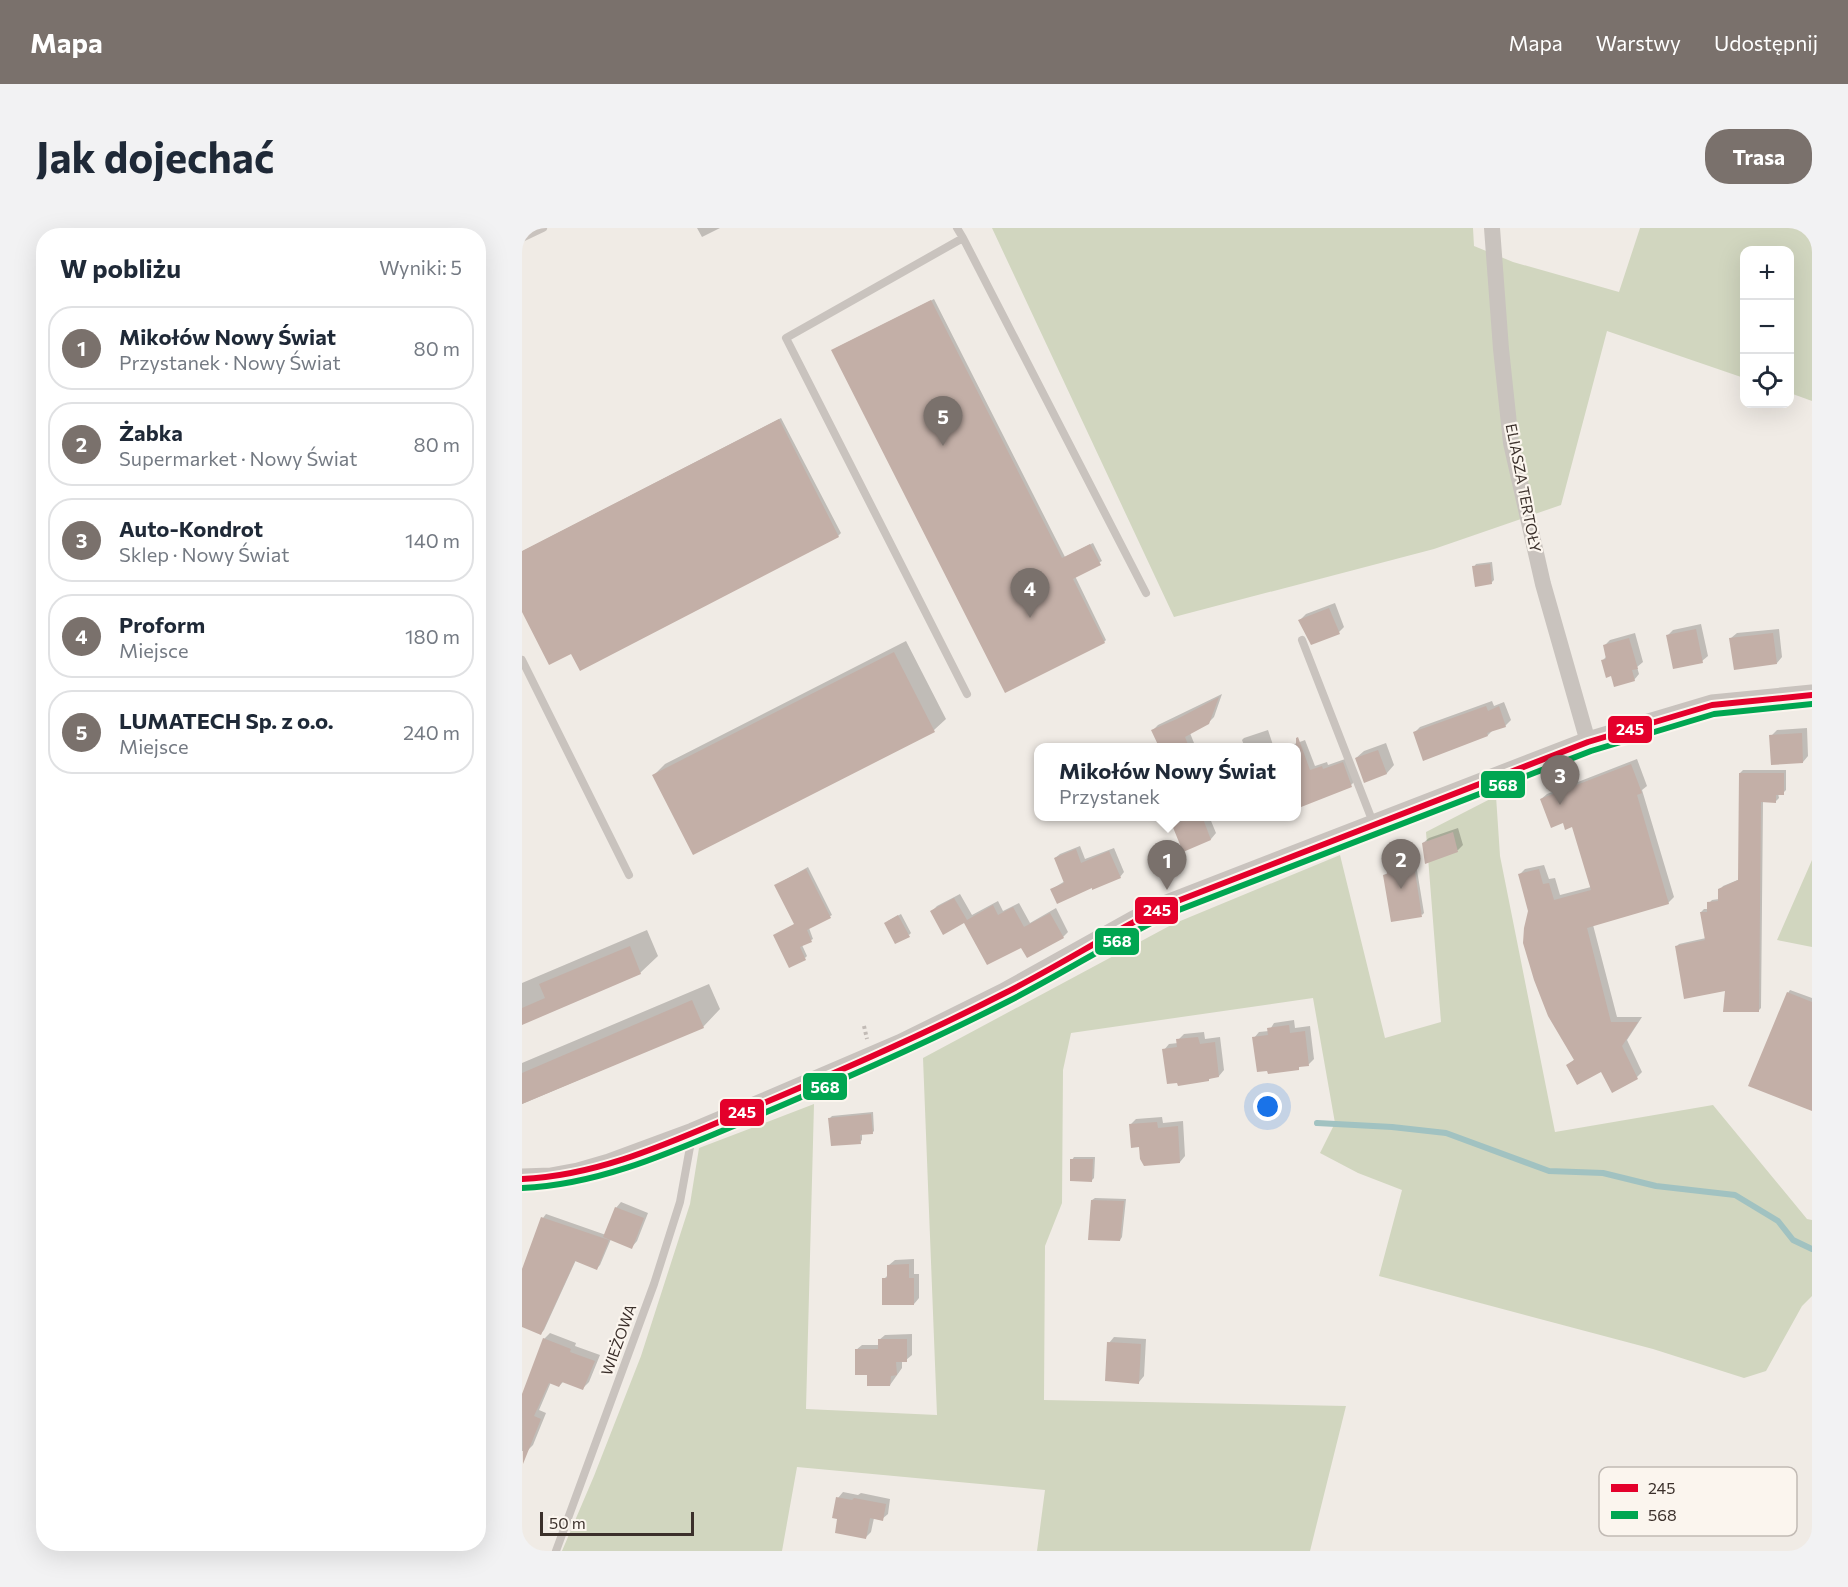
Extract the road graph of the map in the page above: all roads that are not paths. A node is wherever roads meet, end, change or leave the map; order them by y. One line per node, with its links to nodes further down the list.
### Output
1 (543, 228): 4 (lane)
2 (957, 228): 5 (lane)
3 (1492, 228): 11 (street, ELIASZA TERTOŁY)
4 (522, 238)
5 (963, 238): 6 (lane); 9 (lane)
6 (1146, 593)
7 (1302, 640): 12 (lane)
8 (522, 660): 13 (lane)
9 (967, 694)
10 (1812, 694): 11 (street)
11 (1588, 742): 12 (street)
12 (1374, 825): 14 (street)
13 (629, 875)
14 (693, 1133): 15 (street); 16 (lane, WIEŻOWA)
15 (522, 1179)
16 (556, 1551)

